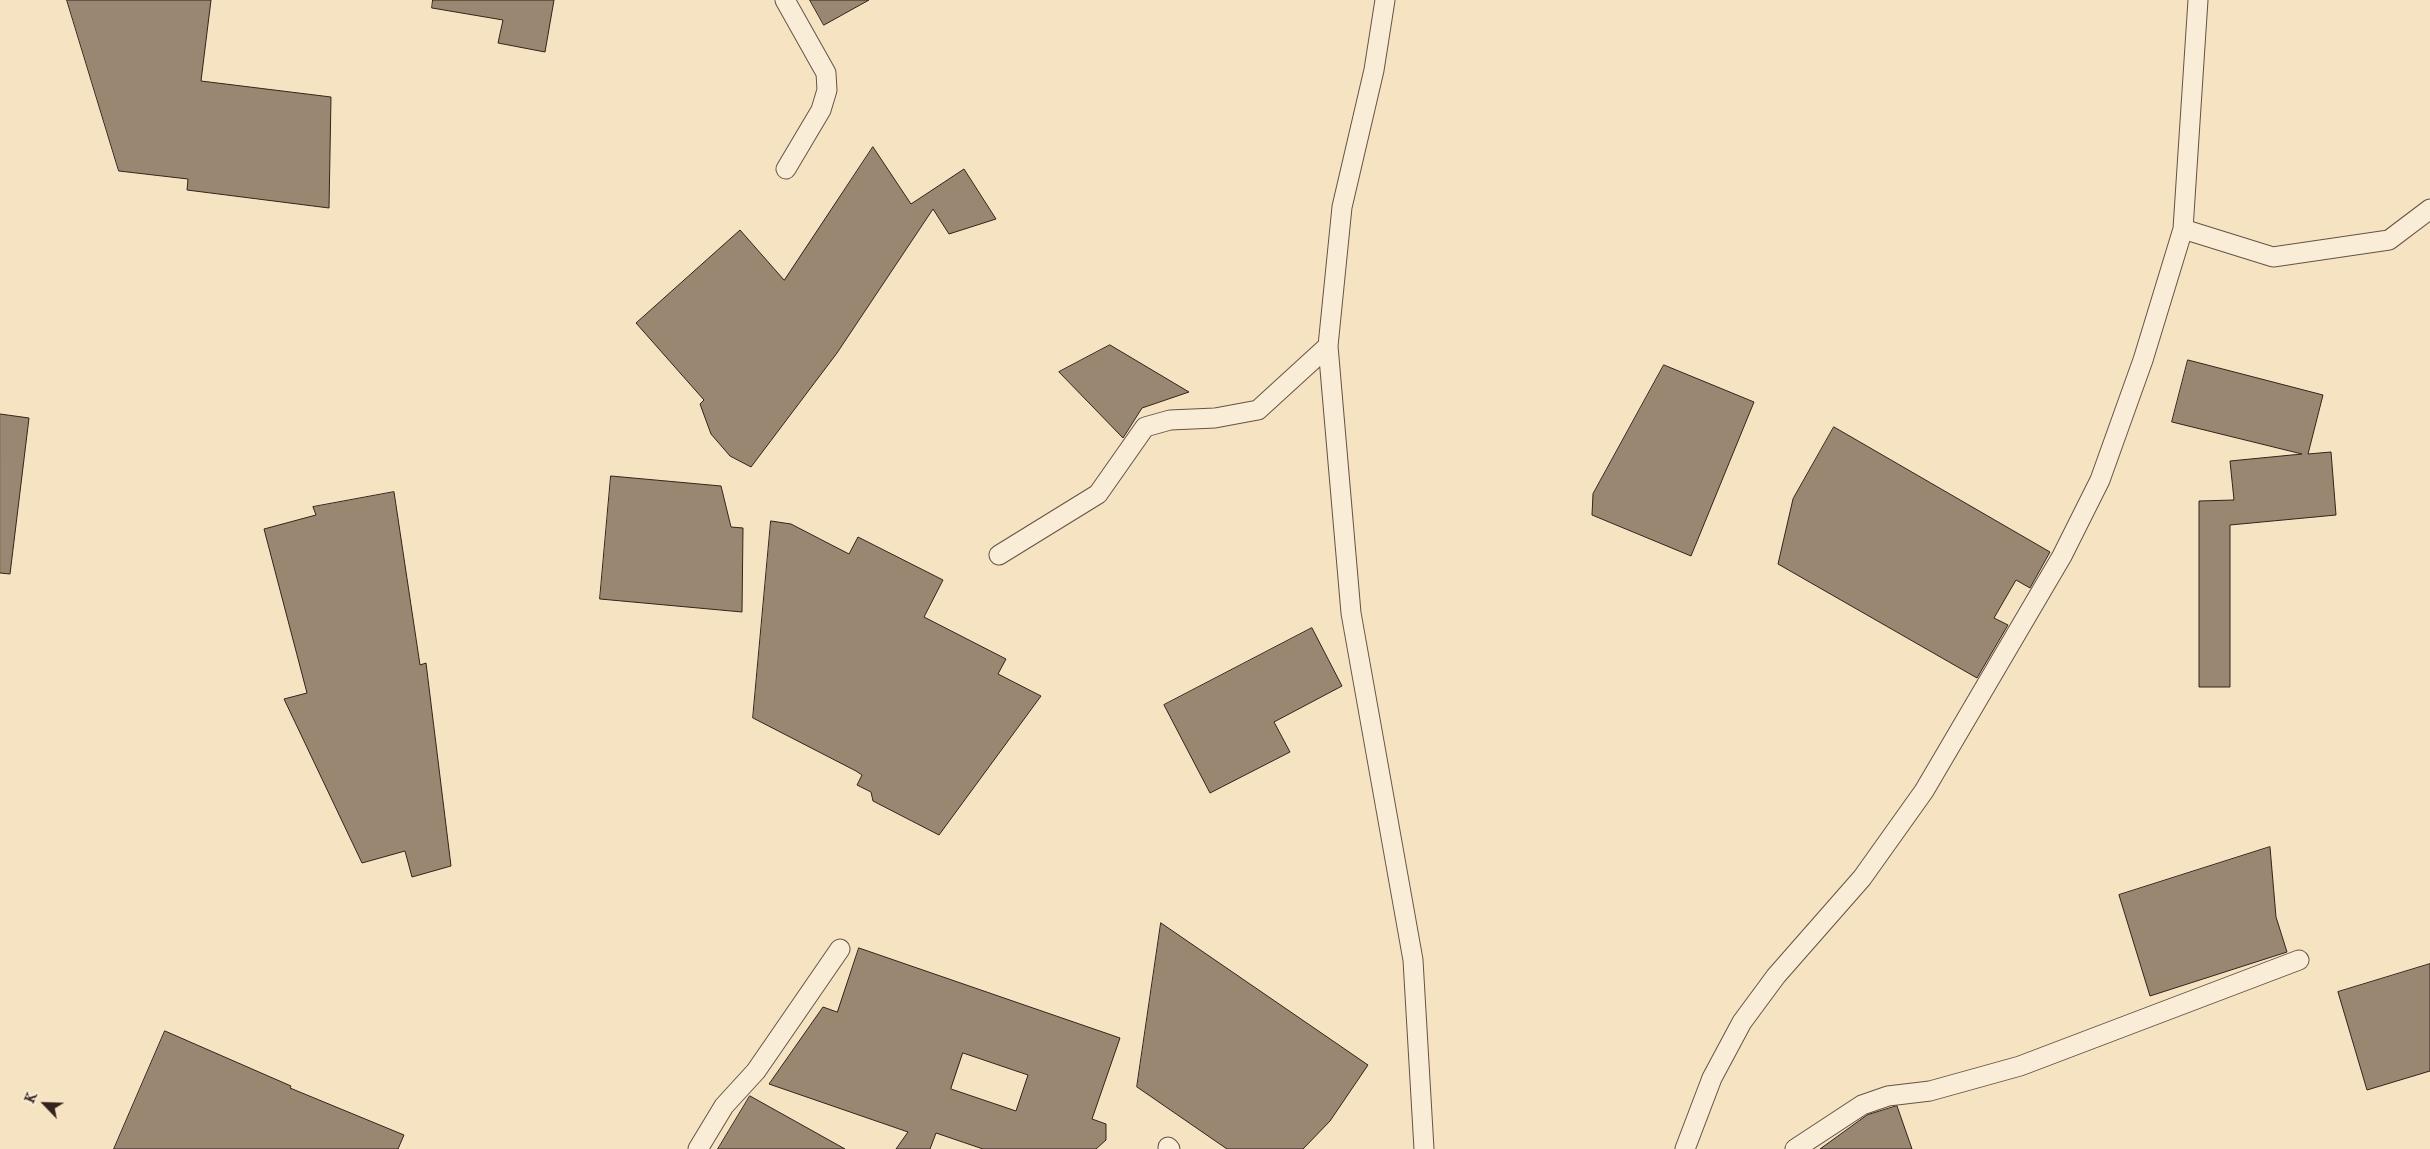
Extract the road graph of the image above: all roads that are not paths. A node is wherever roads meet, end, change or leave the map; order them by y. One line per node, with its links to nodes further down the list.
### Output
1 (785, 0): 4 (street)
2 (1385, 0): 7 (street)
3 (2198, 0): 6 (street)
4 (786, 169)
5 (2430, 208): 6 (street)
6 (2183, 230): 13 (street)
7 (1328, 346): 8 (street); 12 (street)
8 (999, 555)
9 (840, 949): 11 (street)
10 (2299, 960): 14 (street)
11 (698, 1149)
12 (1424, 1149)
13 (1685, 1149)
14 (1795, 1149)

